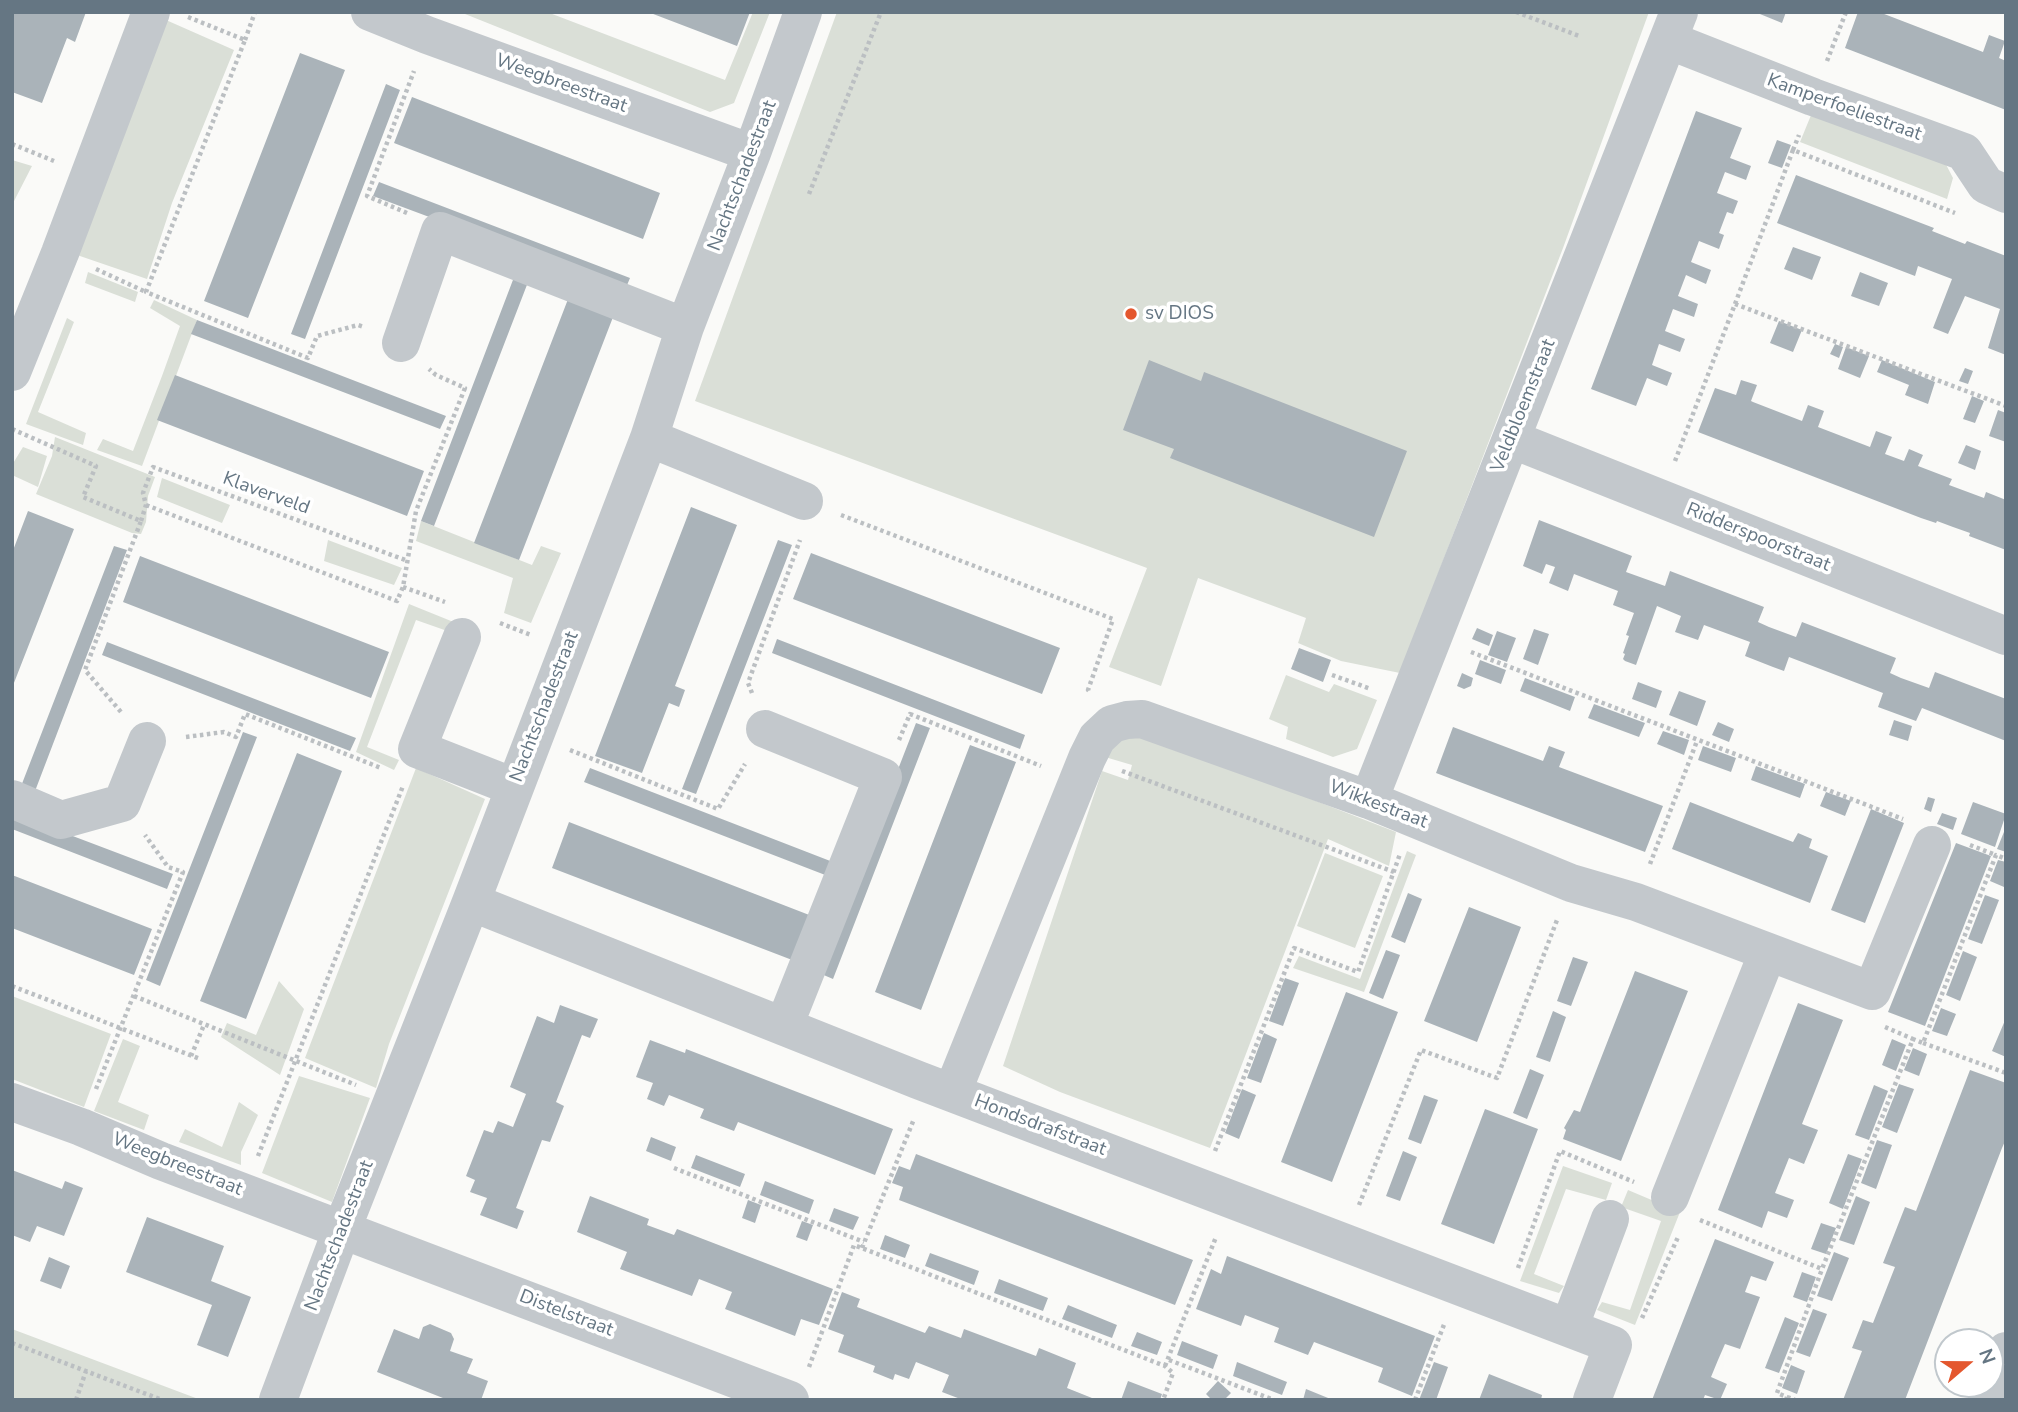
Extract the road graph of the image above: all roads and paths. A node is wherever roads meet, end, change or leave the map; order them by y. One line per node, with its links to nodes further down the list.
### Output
1 (151, 12): 17 (street)
2 (177, 12): 11 (path)
3 (256, 12): 11 (path)
4 (370, 12): 8 (street, Weegbreestraat)
5 (803, 12): 12 (street, Nachtschadestraat)
6 (881, 12): 13 (path)
7 (1516, 12): 10 (path)
8 (420, 26): 12 (street, Weegbreestraat); 16 (path)
9 (1673, 26): 14 (street, Kamperfoeliestraat); 26 (street, Veldbloemstraat)
10 (1579, 37)
11 (245, 40): 18 (path)
12 (752, 153): 20 (street, Nachtschadestraat)
13 (809, 194)
14 (2006, 194)
15 (1956, 213): 19 (path)
16 (440, 231): 20 (street); 21 (street)
17 (60, 253): 18 (path); 22 (street)
18 (146, 292): 21 (path)
19 (1734, 304): 23 (path); 27 (path)
20 (685, 327): 25 (street, Nachtschadestraat)
21 (401, 343): 31 (path)
22 (12, 372)
23 (2006, 406)
24 (12, 429): 30 (path)
25 (649, 438): 28 (street); 35 (street, Nachtschadestraat)
26 (1511, 439): 27 (street, Ridderspoorstraat); 34 (street, Veldbloemstraat)
27 (1661, 499): 33 (street, Ridderspoorstraat)
28 (808, 502): 38 (path); 39 (path)
29 (146, 505): 30 (path, Klaverveld); 31 (path); 31 (path, Klaverveld)
30 (141, 521): 41 (path, Klaverveld)
31 (408, 561)
32 (479, 629): 35 (path); 43 (street)
33 (2006, 636)
34 (1432, 637): 42 (path); 48 (street, Veldbloemstraat)
35 (567, 648): 40 (street, Nachtschadestraat)
36 (1332, 675): 37 (path)
37 (1378, 691)
38 (1112, 724): 44 (street); 48 (street, Wikkestraat)
39 (765, 729): 40 (path); 45 (street)
40 (534, 736): 46 (street, Nachtschadestraat)
41 (147, 741): 43 (path); 49 (street)
42 (1697, 741): 50 (path); 57 (path)
43 (412, 764): 46 (street); 67 (path)
44 (1082, 769): 45 (path); 54 (path); 69 (street)
45 (883, 777): 62 (street)
46 (514, 787): 56 (street, Nachtschadestraat)
47 (12, 799): 49 (street)
48 (1369, 800): 55 (street, Wikkestraat)
49 (122, 803): 60 (path)
50 (1935, 836): 52 (path); 58 (street, Wikkestraat)
51 (1401, 852): 54 (path)
52 (1996, 855): 53 (path); 64 (path)
53 (2006, 859)
54 (1394, 872): 75 (path)
55 (1571, 883): 57 (street, Wikkestraat); 80 (path)
56 (471, 902): 62 (street, Hondsdrafstraat); 70 (street, Nachtschadestraat)
57 (1636, 902): 58 (street, Wikkestraat)
58 (1768, 952): 76 (street)
59 (12, 986): 63 (path)
60 (134, 996): 61 (path); 63 (path)
61 (204, 1025): 65 (path); 67 (path)
62 (784, 1026): 69 (street, Hondsdrafstraat)
63 (120, 1029): 65 (path); 72 (path)
64 (1923, 1043): 68 (path); 82 (path)
65 (191, 1056): 66 (path)
66 (200, 1059)
67 (294, 1061): 70 (path); 74 (path)
68 (2006, 1073)
69 (935, 1086): 75 (street, Hondsdrafstraat); 79 (path)
70 (392, 1100): 78 (street, Nachtschadestraat)
71 (12, 1102): 72 (street, Weegbreestraat)
72 (81, 1127): 74 (street, Weegbreestraat)
73 (674, 1168): 79 (path)
74 (244, 1192): 78 (street, Weegbreestraat)
75 (1215, 1193): 80 (street, Hondsdrafstraat); 88 (path)
76 (1684, 1215): 82 (path); 86 (path)
77 (1610, 1219): 84 (street)
78 (342, 1229): 91 (street, Distelstraat); 95 (street, Nachtschadestraat)
79 (864, 1242): 81 (path)
80 (1344, 1242): 83 (street, Hondsdrafstraat)
81 (862, 1248): 89 (path); 91 (path)
82 (1822, 1269): 92 (path)
83 (1458, 1286): 84 (street, Hondsdrafstraat); 98 (path)
84 (1569, 1328): 86 (street, Hondsdrafstraat)
85 (12, 1343): 90 (path)
86 (1612, 1345): 99 (street)
87 (2006, 1351): 101 (street)
88 (1169, 1360): 89 (path); 97 (path)
89 (1166, 1366): 96 (path)
90 (86, 1371): 93 (path); 94 (path)
91 (798, 1389)
92 (1787, 1398): 100 (path)
93 (76, 1400)
94 (162, 1400)
95 (278, 1400)
96 (1163, 1400)
97 (1274, 1400)
98 (1415, 1400)
99 (1592, 1400)
100 (1795, 1400)
101 (1987, 1400)

